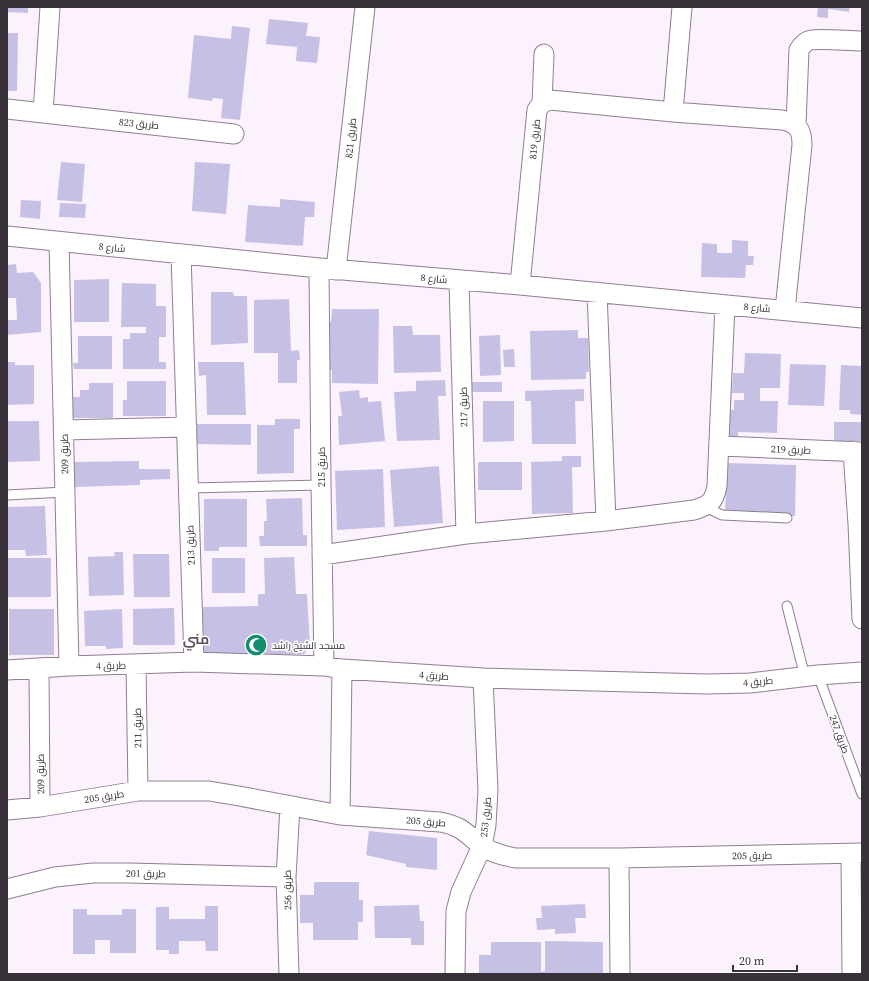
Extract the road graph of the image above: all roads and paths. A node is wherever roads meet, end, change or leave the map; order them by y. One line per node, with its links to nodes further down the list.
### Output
1 (50, 7): 9 (street)
2 (365, 7): 15 (street, طريق 821)
3 (682, 7): 8 (street)
4 (862, 41): 10 (street)
5 (544, 54): 6 (street, طريق 819)
6 (542, 103): 8 (street); 17 (street, طريق 819)
7 (7, 109): 9 (street, طريق 823)
8 (673, 112): 10 (street)
9 (43, 113): 11 (street, طريق 823)
10 (796, 125): 20 (street)
11 (234, 134)
12 (7, 236): 13 (street, شارع 8)
13 (59, 242): 14 (street, شارع 8); 23 (street, طريق 209)
14 (181, 254): 15 (street, شارع 8); 22 (street, طريق 213)
15 (328, 269): 16 (street, شارع 8); 26 (street, طريق 215)
16 (460, 281): 17 (street, شارع 8); 34 (street, طريق 217)
17 (520, 285): 18 (street, شارع 8)
18 (597, 292): 19 (street, شارع 8); 32 (street)
19 (725, 305): 20 (street, شارع 8); 24 (street)
20 (785, 310): 21 (street, شارع 8)
21 (862, 318)
22 (187, 427): 23 (street); 27 (street, طريق 213)
23 (64, 430): 28 (street, طريق 209)
24 (720, 446): 25 (street, طريق 219); 30 (street)
25 (858, 452): 33 (street)
26 (321, 485): 27 (lane); 35 (street, طريق 215)
27 (189, 488): 38 (street, طريق 213)
28 (65, 492): 29 (lane); 40 (street, طريق 209)
29 (7, 495)
30 (710, 502): 31 (lane); 32 (street)
31 (786, 518)
32 (606, 521): 34 (street)
33 (860, 524): 37 (street)
34 (466, 534): 35 (street)
35 (322, 556): 41 (street, طريق 215)
36 (787, 606): 45 (lane, طريق 247)
37 (862, 620)
38 (194, 662): 39 (street, طريق 4); 41 (street, طريق 4)
39 (136, 664): 40 (street, طريق 4); 47 (street, طريق 211)
40 (69, 666): 42 (street, طريق 4)
41 (333, 667): 46 (street, طريق 4); 52 (street, طريق 215)
42 (39, 668): 43 (street, طريق 4); 50 (street, طريق 209)
43 (7, 670)
44 (862, 672): 45 (street, طريق 4)
45 (812, 676): 46 (street, طريق 4); 48 (lane, طريق 247)
46 (483, 678): 53 (street, طريق 253)
47 (138, 791): 49 (street, طريق 205); 50 (street, طريق 205)
48 (862, 794)
49 (290, 806): 52 (street, طريق 205); 56 (street, طريق 256)
50 (40, 807): 51 (street, طريق 205)
51 (7, 810)
52 (340, 815): 53 (street, طريق 205)
53 (482, 846): 55 (street, طريق 205); 59 (street, طريق 253)
54 (857, 854): 55 (street, طريق 205); 61 (street)
55 (619, 858): 60 (street)
56 (286, 877): 57 (street, طريق 201); 58 (street, طريق 256)
57 (7, 889)
58 (289, 974)
59 (455, 974)
60 (620, 974)
61 (852, 974)

